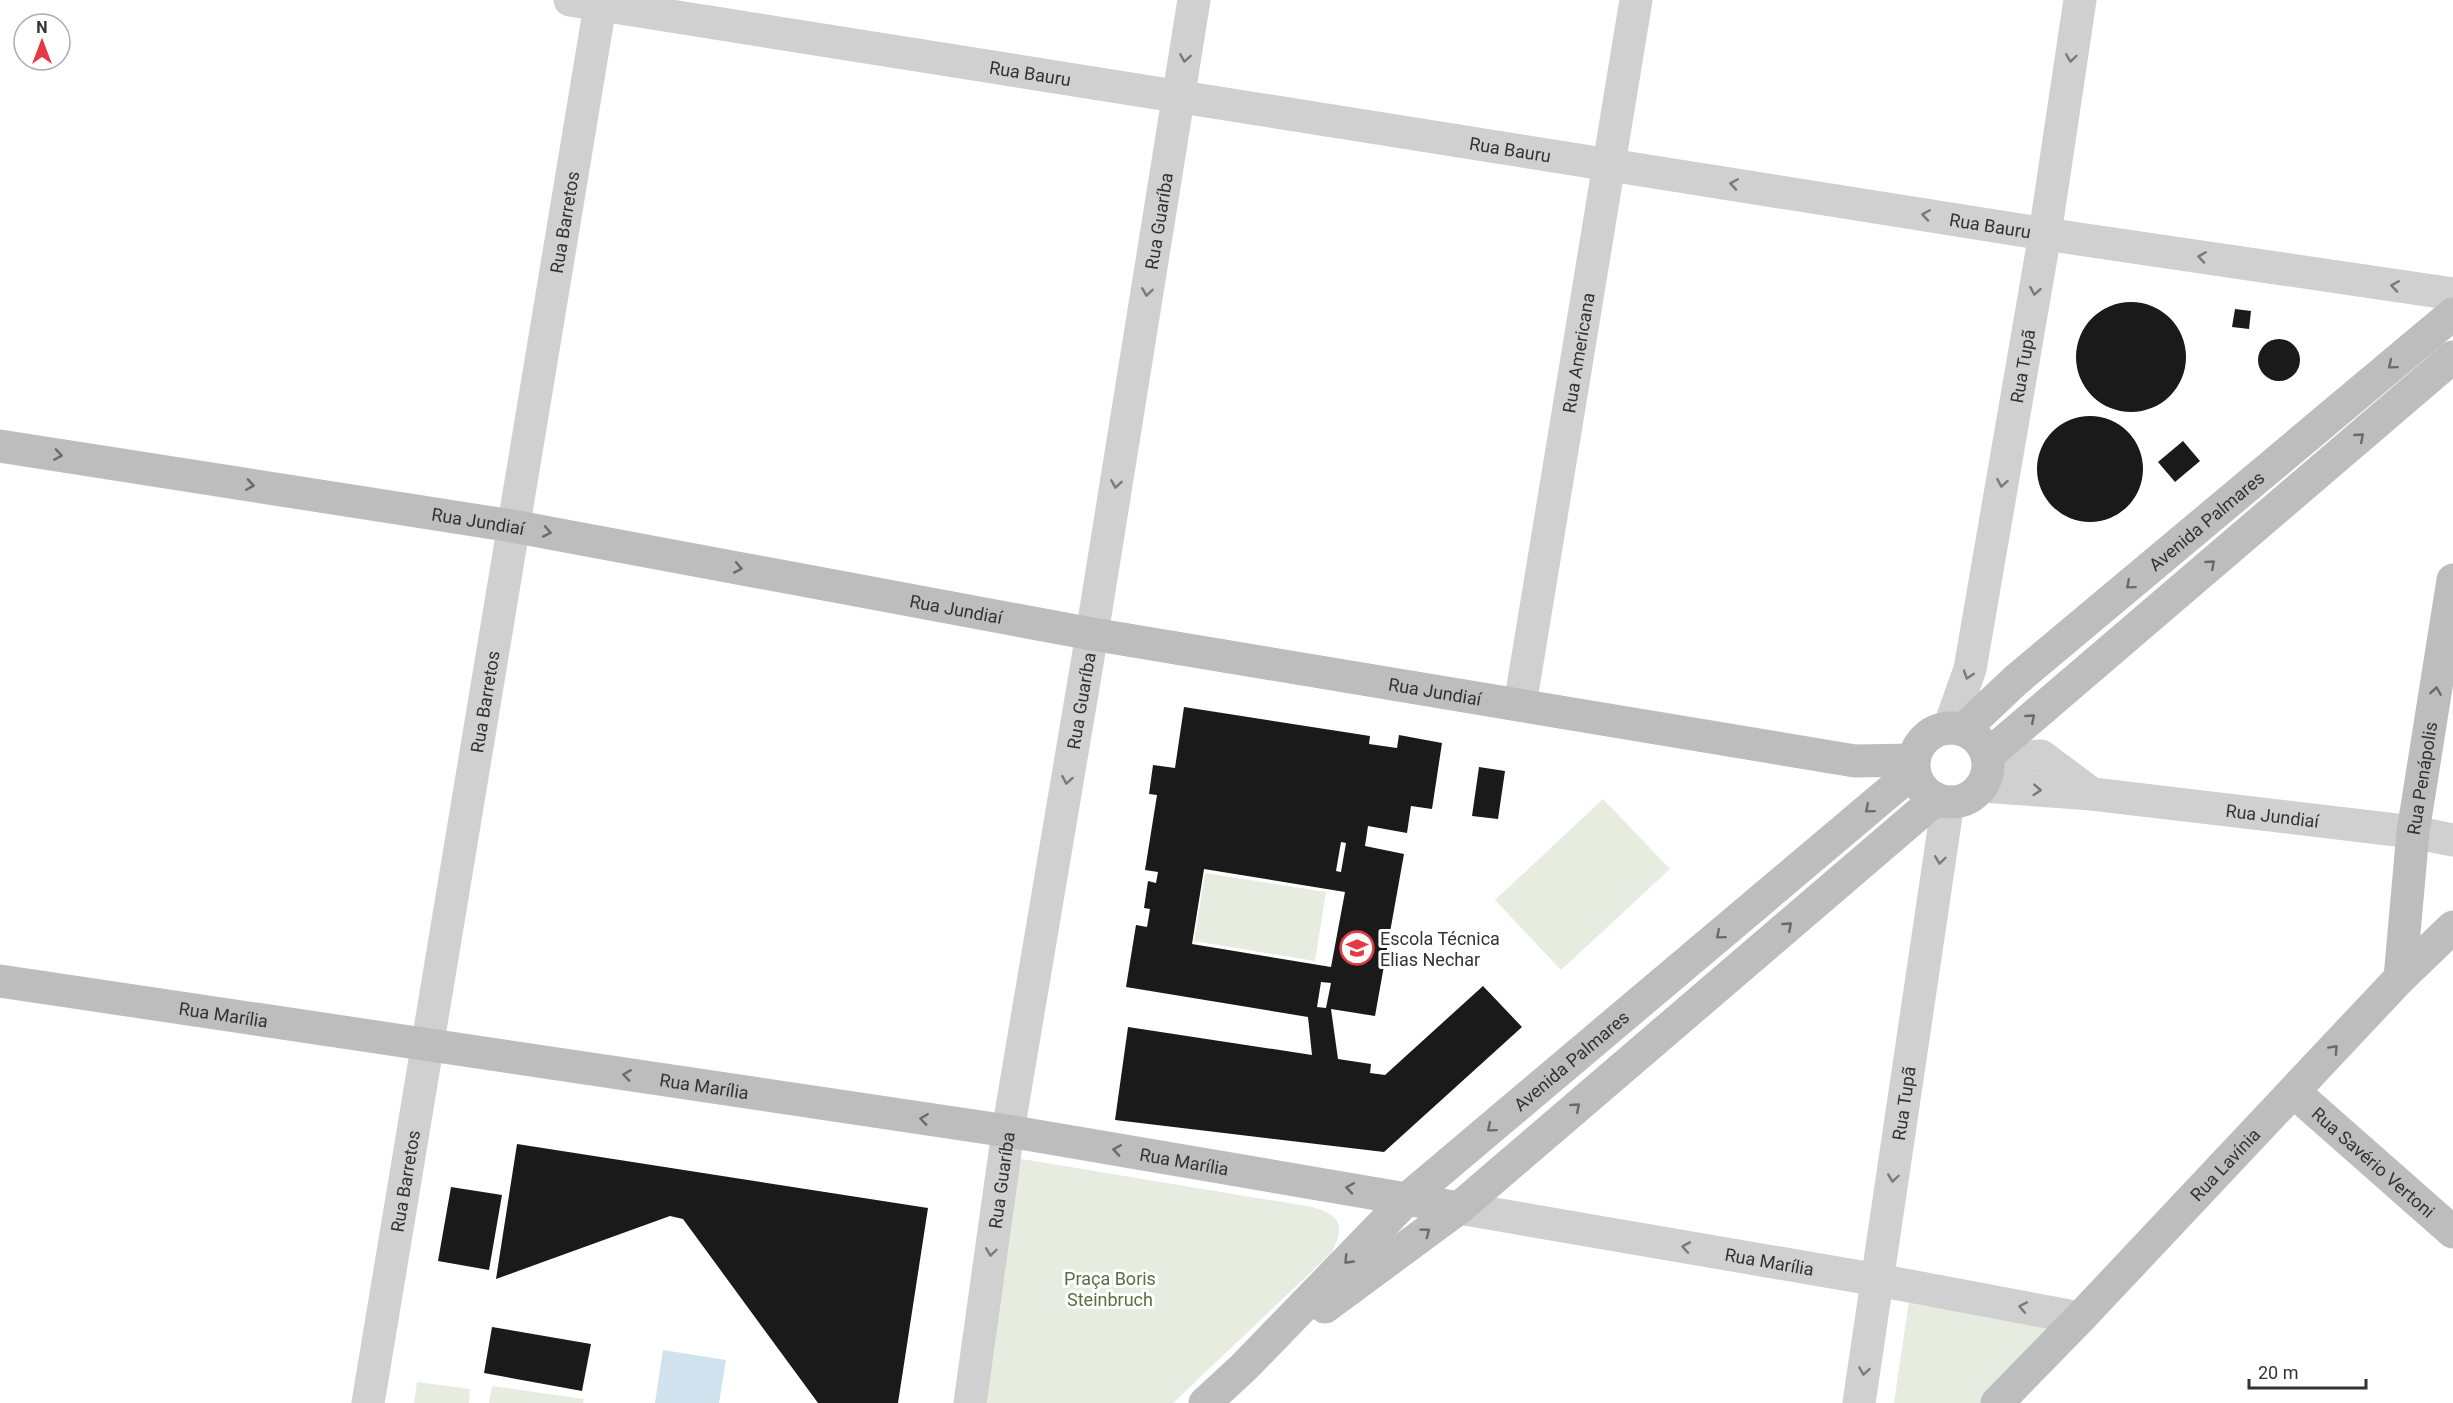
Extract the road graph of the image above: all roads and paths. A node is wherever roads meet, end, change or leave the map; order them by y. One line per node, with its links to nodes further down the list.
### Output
1 (1194, 0): 5 (street, Rua Guaríba, one-way to 5)
2 (1636, 0): 6 (street, Rua Americana)
3 (2080, 0): 7 (street, Rua Tupã, one-way to 7)
4 (590, 2): 5 (street, Rua Bauru); 12 (street, Rua Barretos)
5 (1178, 98): 6 (street, Rua Bauru); 14 (street, Rua Guaríba, one-way to 14)
6 (1610, 165): 7 (street, Rua Bauru, one-way to 6); 15 (street, Rua Americana)
7 (2045, 234): 8 (street, Rua Bauru, one-way to 7); 16 (street, Rua Tupã, one-way to 16)
8 (2453, 294)
9 (2453, 314): 16 (main road, Avenida Palmares, one-way to 16)
10 (2453, 357): 18 (main road, Avenida Palmares, one-way to 10)
11 (0, 446): 12 (main road, Rua Jundiaí, one-way to 12)
12 (512, 526): 14 (main road, Rua Jundiaí, one-way to 14); 25 (street, Rua Barretos)
13 (2453, 580): 20 (main road, Rua Penápolis, one-way to 13)
14 (1092, 634): 15 (main road, Rua Jundiaí); 27 (street, Rua Guaríba, one-way to 27)
15 (1520, 705): 17 (main road, Rua Jundiaí)
16 (1956, 729): 17 (main road); 18 (main road)
17 (1914, 766): 19 (main road); 28 (main road, Avenida Palmares, one-way to 28)
18 (1986, 767): 19 (main road); 20 (street, Rua Jundiaí)
19 (1942, 801): 29 (main road, Avenida Palmares, one-way to 19); 31 (street, Rua Tupã, one-way to 31)
20 (2413, 831): 21 (street, Rua Jundiaí); 23 (main road, Rua Penápolis)
21 (2453, 840)
22 (2453, 927): 23 (main road, Rua Lavínia)
23 (2400, 978): 26 (main road, Rua Lavínia, one-way to 23)
24 (0, 981): 25 (main road, Rua Marília)
25 (426, 1046): 27 (main road, Rua Marília, one-way to 25); 34 (street, Rua Barretos)
26 (2294, 1092): 30 (main road, Rua Savério Vertoni); 32 (main road, Rua Lavínia)
27 (1008, 1131): 28 (main road, Rua Marília, one-way to 27); 35 (street, Rua Guaríba, one-way to 35)
28 (1408, 1198): 29 (main road, Rua Marília); 33 (main road, Avenida Palmares, one-way to 33)
29 (1459, 1208): 31 (street, Rua Marília, one-way to 29); 33 (main road, Avenida Palmares, one-way to 29)
30 (2453, 1232)
31 (1878, 1280): 32 (street, Rua Marília, one-way to 31); 37 (street, Rua Tupã, one-way to 37)
32 (2080, 1318): 38 (main road, Rua Lavínia)
33 (1244, 1367): 36 (main road, Avenida Palmares)
34 (368, 1403)
35 (970, 1403)
36 (1205, 1403)
37 (1859, 1403)
38 (1997, 1403)

